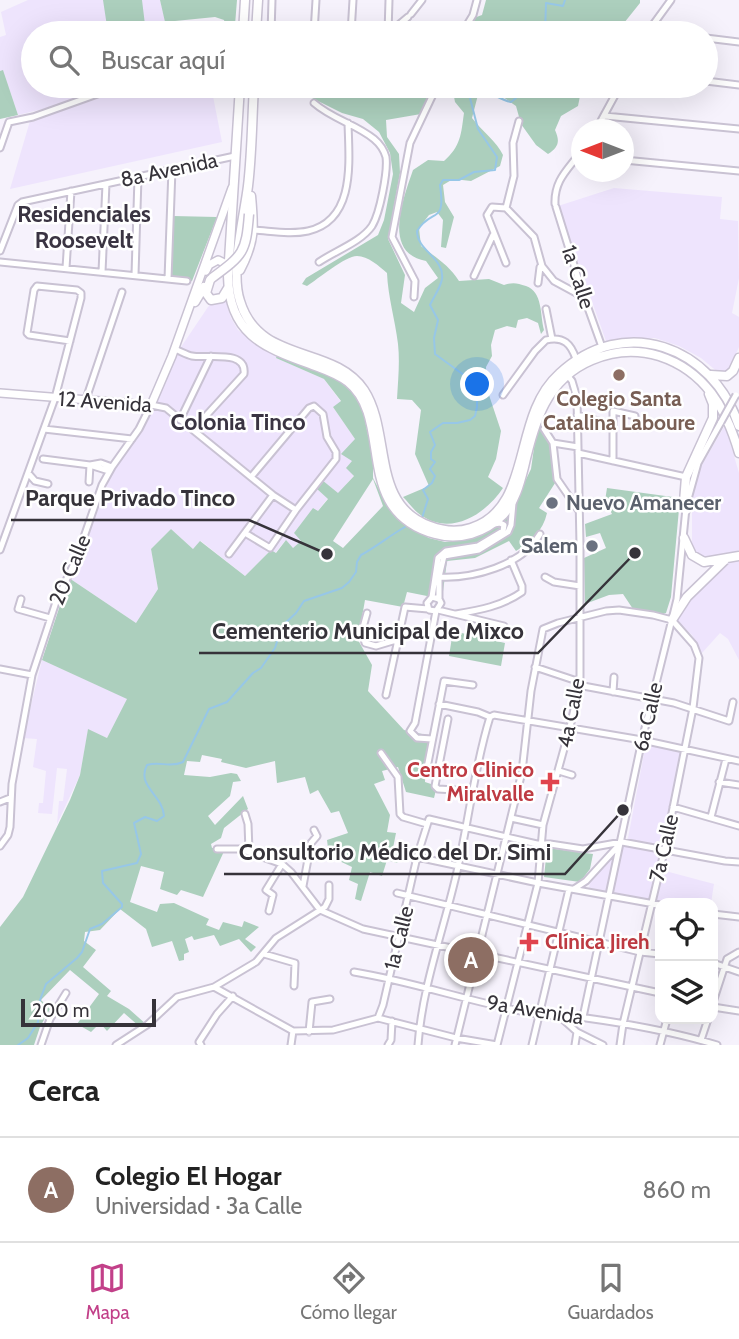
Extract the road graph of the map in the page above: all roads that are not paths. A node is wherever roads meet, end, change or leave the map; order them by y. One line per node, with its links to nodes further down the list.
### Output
1 (246, 0): 10 (highway)
2 (256, 0): 11 (highway)
3 (272, 0): 12 (street)
4 (316, 0): 13 (street)
5 (353, 0): 14 (street)
6 (389, 0): 15 (street)
7 (477, 0): 17 (street)
8 (671, 0): 18 (street)
9 (421, 1): 16 (street)
10 (244, 21)
11 (255, 21)
12 (271, 21)
13 (315, 21)
14 (352, 21)
15 (388, 21)
16 (402, 21)
17 (469, 21)
18 (655, 21)
19 (718, 39): 20 (street)
20 (739, 42)
21 (718, 82): 22 (street)
22 (739, 85)
23 (86, 98): 34 (street)
24 (239, 98): 36 (highway)
25 (253, 98): 43 (highway)
26 (431, 98): 67 (street)
27 (614, 98): 29 (street)
28 (314, 103): 32 (street)
29 (605, 116): 30 (street); 33 (street)
30 (603, 119)
31 (519, 121): 47 (street)
32 (348, 124): 48 (street); 52 (street)
33 (739, 129)
34 (1, 140): 35 (street)
35 (0, 148)
36 (236, 156): 39 (street, 8a Avenida); 42 (highway)
37 (634, 161): 40 (street)
38 (571, 164): 66 (street, 1a Calle)
39 (172, 169): 41 (street, 8a Avenida); 60 (street)
40 (739, 171)
41 (138, 177): 44 (street, 8a Avenida); 57 (street)
42 (234, 181): 58 (highway); 73 (main road, 20 Calle)
43 (248, 183): 46 (highway); 58 (highway)
44 (106, 184): 45 (street, 8a Avenida); 56 (street)
45 (71, 191): 50 (street, 8a Avenida); 55 (street)
46 (251, 196): 48 (highway); 61 (highway, bridge)
47 (506, 208): 49 (street); 54 (street)
48 (253, 230): 58 (highway)
49 (493, 235): 53 (street); 59 (street)
50 (0, 251)
51 (0, 262): 55 (street)
52 (319, 262)
53 (506, 263)
54 (542, 266): 63 (street); 66 (street)
55 (66, 268): 56 (street)
56 (102, 272): 57 (street)
57 (135, 275): 60 (street)
58 (233, 276): 64 (highway); 68 (main road, 20 Calle); 76 (highway)
59 (474, 276)
60 (168, 279): 62 (street)
61 (211, 279): 64 (highway); 68 (highway)
62 (187, 281)
63 (538, 283)
64 (228, 288): 111 (highway)
65 (122, 292): 83 (street)
66 (583, 295): 72 (street, 1a Calle)
67 (414, 297)
68 (195, 302): 73 (main road, 20 Calle)
69 (546, 309): 70 (street)
70 (552, 339): 76 (street); 81 (street)
71 (70, 341): 71 (street); 82 (street)
72 (602, 347): 76 (highway); 78 (highway)
73 (174, 353): 74 (street); 84 (main road, 20 Calle)
74 (211, 356): 87 (street); 92 (street)
75 (739, 358): 78 (highway)
76 (576, 359)
77 (567, 375): 78 (highway); 85 (street, 4a Calle); 107 (highway)
78 (706, 378): 89 (highway); 96 (highway); 103 (highway)
79 (737, 392): 109 (street, 6a Calle, bridge)
80 (0, 393): 82 (main road, 12 Avenida)
81 (503, 394)
82 (55, 398): 83 (main road, 12 Avenida); 90 (street)
83 (86, 399): 84 (main road, 12 Avenida)
84 (151, 405): 87 (street, 12 Avenida); 93 (street, 20 Calle)
85 (577, 415): 88 (street); 95 (street, 4a Calle)
86 (635, 416): 88 (street)
87 (180, 420): 92 (street, 12 Avenida)
88 (613, 425): 98 (street)
89 (739, 426)
90 (44, 429): 93 (street); 101 (street)
91 (544, 429): 94 (street)
92 (193, 430): 102 (street, 12 Avenida)
93 (132, 439): 100 (street, 20 Calle)
94 (553, 443): 95 (street); 110 (street)
95 (578, 450): 98 (street); 110 (street, 4a Calle)
96 (739, 453)
97 (43, 459): 99 (street)
98 (613, 461): 103 (street)
99 (90, 465): 100 (street); 104 (street)
100 (111, 469): 129 (street, 20 Calle)
101 (28, 473): 105 (street); 115 (street)
102 (251, 477): 106 (street, 12 Avenida); 108 (street)
103 (686, 477): 109 (highway)
104 (89, 482)
105 (48, 484)
106 (273, 495): 108 (street, 12 Avenida); 112 (street)
107 (513, 500): 111 (highway); 120 (street)
108 (298, 509): 112 (street)
109 (686, 510): 114 (street, 6a Calle)
110 (579, 511): 122 (street, 4a Calle)
111 (491, 525): 120 (street)
112 (245, 533): 116 (street)
113 (540, 534): 118 (street)
114 (684, 538): 119 (highway); 131 (street, 6a Calle)
115 (0, 550)
116 (229, 554)
117 (739, 556): 119 (highway)
118 (511, 560): 120 (street); 128 (street)
119 (724, 560): 131 (highway)
120 (437, 577): 123 (street)
121 (545, 577): 122 (street)
122 (580, 586): 130 (street, 4a Calle)
123 (435, 598): 125 (street); 126 (street)
124 (20, 599): 129 (street)
125 (428, 609): 126 (street); 133 (street)
126 (437, 611): 128 (street); 150 (street)
127 (367, 613): 133 (street)
128 (456, 614): 132 (street)
129 (50, 618): 136 (street, 20 Calle)
130 (580, 619): 131 (street); 134 (street); 138 (street, 4a Calle)
131 (675, 619): 142 (street, 6a Calle); 145 (street, 7a Calle)
132 (504, 626)
133 (396, 640): 141 (street)
134 (535, 667): 138 (street); 148 (street)
135 (0, 669): 136 (street)
136 (32, 675): 162 (street, 20 Calle)
137 (614, 677): 140 (street)
138 (579, 683): 140 (street); 149 (street, 4a Calle)
139 (473, 685): 144 (street)
140 (613, 691): 142 (street)
141 (386, 695)
142 (651, 699): 145 (street); 151 (street, 6a Calle)
143 (733, 702): 145 (street)
144 (439, 704): 146 (street); 150 (street)
145 (693, 708): 152 (street, 7a Calle)
146 (491, 717): 148 (street); 161 (street)
147 (448, 719): 157 (street)
148 (527, 720): 149 (street); 167 (street)
149 (570, 727): 151 (street); 156 (street, 4a Calle)
150 (432, 739): 157 (street)
151 (642, 740): 152 (street); 174 (street, 6a Calle)
152 (684, 749): 154 (street); 164 (street, 7a Calle)
153 (381, 753): 168 (street)
154 (726, 759): 155 (street); 159 (street)
155 (739, 761)
156 (559, 771): 158 (street); 169 (street, 4a Calle)
157 (438, 773): 161 (street)
158 (572, 775)
159 (719, 782): 160 (street); 166 (street)
160 (739, 785)
161 (472, 791): 171 (street)
162 (10, 799): 163 (street); 176 (street, 20 Calle)
163 (0, 802)
164 (673, 807): 166 (street); 177 (street, 7a Calle)
165 (245, 814): 179 (street)
166 (711, 817): 170 (street)
167 (511, 818): 169 (street); 173 (street)
168 (429, 821): 171 (street); 180 (street, 1a Calle)
169 (543, 825): 175 (street, 4a Calle)
170 (739, 826)
171 (467, 827): 173 (street); 183 (street)
172 (314, 830): 188 (street)
173 (506, 837): 175 (street); 184 (street)
174 (622, 842): 175 (street); 177 (street); 185 (street); 193 (street, 6a Calle)
175 (542, 844): 186 (street, 4a Calle)
176 (0, 846)
177 (665, 848): 181 (street); 194 (street, 7a Calle)
178 (217, 849): 179 (street)
179 (249, 851): 182 (street)
180 (417, 857): 183 (street); 192 (street, 1a Calle)
181 (739, 862)
182 (282, 864): 188 (street); 198 (street)
183 (458, 866): 184 (street); 196 (street)
184 (497, 875): 186 (street); 200 (street)
185 (586, 881): 189 (street); 190 (street)
186 (538, 884): 189 (street); 202 (street, 4a Calle)
187 (329, 885): 197 (street)
188 (303, 886): 197 (street)
189 (572, 889): 190 (street); 203 (street)
190 (585, 892): 193 (street)
191 (397, 893): 192 (street)
192 (409, 896): 196 (street); 204 (street, 1a Calle)
193 (610, 897): 194 (street); 205 (street, 6a Calle)
194 (651, 904): 195 (street); 207 (street, 7a Calle)
195 (655, 904)
196 (448, 905): 200 (street); 206 (street)
197 (320, 909): 204 (street); 209 (street)
198 (269, 911)
199 (718, 915): 201 (street)
200 (487, 916): 202 (street); 211 (street)
201 (739, 917)
202 (527, 925): 203 (street); 212 (street, 4a Calle)
203 (560, 932): 205 (street); 214 (street)
204 (399, 938): 206 (street); 217 (street, 1a Calle)
205 (599, 942): 207 (street); 218 (street, 6a Calle)
206 (437, 946): 211 (street); 221 (street)
207 (640, 952): 210 (street); 222 (street, 7a Calle)
208 (739, 952): 213 (street)
209 (264, 954): 219 (street); 220 (street)
210 (655, 954)
211 (477, 955): 212 (street); 226 (street)
212 (517, 964): 214 (street); 229 (street, 4a Calle)
213 (718, 964): 216 (street)
214 (550, 970): 218 (street); 231 (street)
215 (354, 972): 217 (street, 9a Avenida)
216 (739, 972)
217 (388, 978): 221 (street, 9a Avenida); 234 (street, 1a Calle)
218 (591, 979): 222 (street); 233 (street, 6a Calle)
219 (294, 986)
220 (214, 987): 225 (street); 244 (street)
221 (427, 987): 226 (street, 9a Avenida); 239 (street)
222 (631, 987): 223 (street); 236 (street, 7a Calle)
223 (655, 992)
224 (65, 993): 247 (street)
225 (233, 996): 240 (street); 250 (street)
226 (466, 998): 229 (street, 9a Avenida); 246 (street)
227 (330, 999): 242 (street)
228 (718, 1005): 230 (street)
229 (505, 1008): 231 (street, 9a Avenida); 254 (street, 4a Calle)
230 (739, 1011)
231 (539, 1014): 232 (street, 9a Avenida); 255 (street)
232 (559, 1016): 233 (street, 9a Avenida); 243 (street)
233 (583, 1017): 236 (street, 9a Avenida)
234 (378, 1018): 235 (street); 242 (street)
235 (392, 1021): 239 (street); 252 (street)
236 (623, 1024): 241 (street, 9a Avenida); 258 (street, 7a Calle)
237 (665, 1024): 241 (street)
238 (706, 1024): 245 (street)
239 (419, 1028): 246 (street); 253 (street)
240 (293, 1031): 242 (street); 251 (street)
241 (663, 1031): 245 (street, 9a Avenida); 259 (street)
242 (309, 1032)
243 (577, 1032): 256 (street); 257 (street)
244 (128, 1039): 248 (street); 249 (street)
245 (701, 1040): 260 (street, 9a Avenida)
246 (455, 1042): 254 (street)
247 (41, 1045)
248 (116, 1045)
249 (134, 1045)
250 (201, 1045)
251 (291, 1045)
252 (388, 1045)
253 (418, 1045)
254 (497, 1045)
255 (532, 1045)
256 (575, 1045)
257 (603, 1045)
258 (620, 1045)
259 (660, 1045)
260 (717, 1045)

